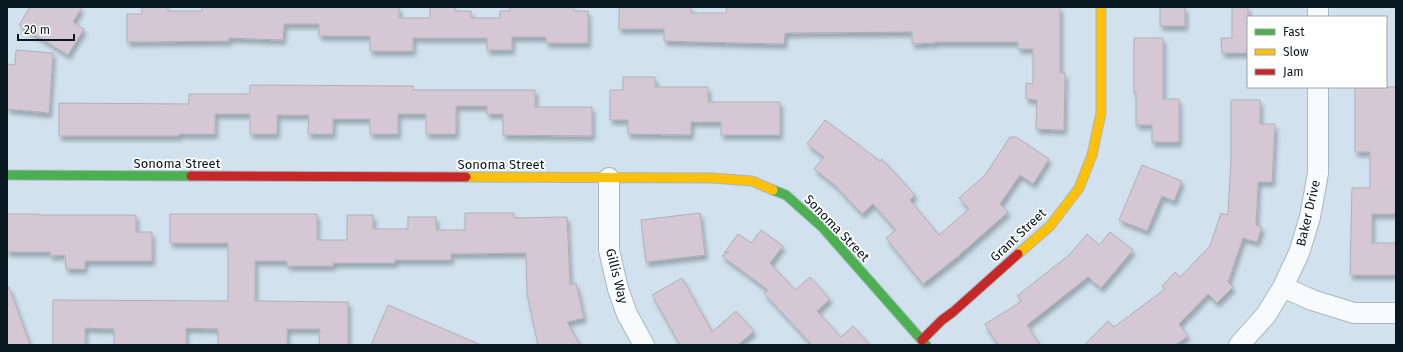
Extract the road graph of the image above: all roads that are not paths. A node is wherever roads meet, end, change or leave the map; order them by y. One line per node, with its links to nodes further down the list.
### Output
1 (1101, 7): 7 (street, Grant Street)
2 (1318, 88): 5 (street, Baker Drive)
3 (7, 175): 4 (street, Sonoma Street)
4 (609, 178): 7 (street, Sonoma Street); 8 (street, Gillis Way)
5 (1283, 287): 6 (street); 9 (street, Baker Drive)
6 (1396, 314)
7 (924, 342)
8 (644, 345)
9 (1239, 345)

